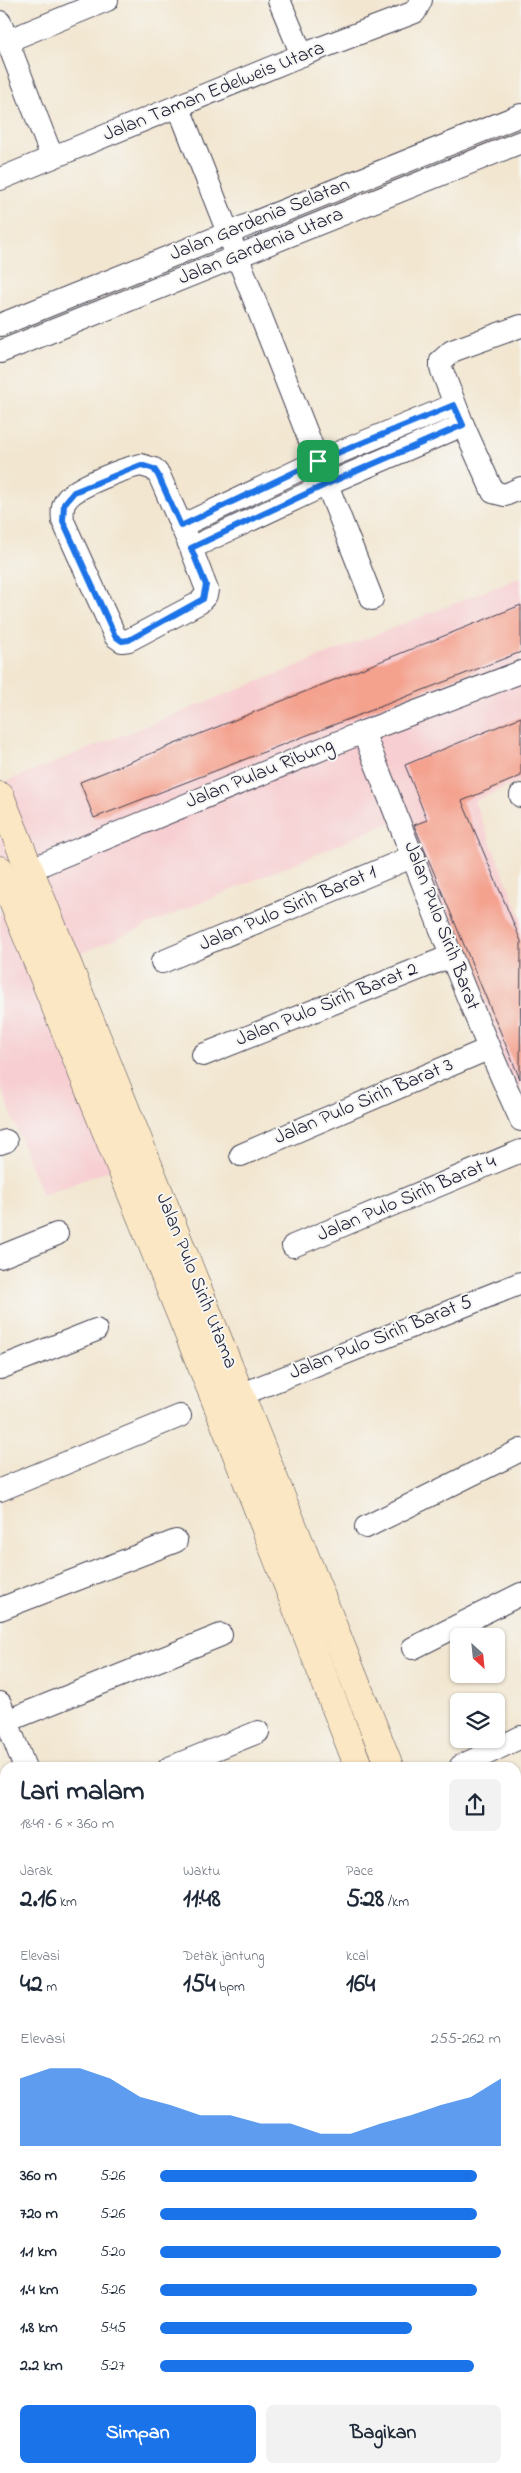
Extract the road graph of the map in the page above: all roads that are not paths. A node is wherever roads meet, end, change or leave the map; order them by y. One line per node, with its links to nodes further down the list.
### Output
1 (107, 0): 4 (street)
2 (279, 0): 5 (street)
3 (421, 0): 5 (street, Jalan Taman Edelweis Utara)
4 (4, 32): 9 (street)
5 (302, 56): 6 (street, Jalan Taman Edelweis Utara)
6 (178, 108): 9 (street, Jalan Taman Edelweis Utara); 11 (street)
7 (521, 115): 11 (street, Jalan Gardenia Selatan)
8 (521, 142): 12 (street, Jalan Gardenia Utara)
9 (52, 158): 10 (street, Jalan Taman Edelweis Utara)
10 (0, 179)
11 (228, 232): 12 (street); 13 (street, Jalan Gardenia Selatan)
12 (237, 256): 15 (street, Jalan Gardenia Utara); 18 (street)
13 (0, 325)
14 (521, 326): 16 (street)
15 (0, 352)
16 (454, 405): 17 (street); 18 (street)
17 (463, 425): 19 (street); 20 (street)
18 (318, 461): 19 (street); 21 (street)
19 (327, 484): 22 (street); 23 (street)
20 (521, 488)
21 (181, 526): 22 (street); 22 (street)
22 (191, 548)
23 (372, 599)
24 (521, 672): 25 (street, Jalan Pulau Ribung)
25 (363, 732): 27 (street, Jalan Pulo Sirih Barat); 28 (street, Jalan Pulau Ribung)
26 (0, 796): 28 (main road, Jalan Pulo Sirih Utama)
27 (414, 856): 31 (street, Jalan Pulo Sirih Barat); 32 (street, Jalan Pulo Sirih Barat 1)
28 (31, 868): 29 (main road, Jalan Pulau Ribung); 30 (main road, Jalan Pulo Sirih Utama)
29 (1, 877): 33 (main road, Jalan Pulo Sirih Utama)
30 (64, 954): 33 (main road); 45 (main road, Jalan Pulo Sirih Utama)
31 (451, 956): 34 (street, Jalan Pulo Sirih Barat); 35 (street, Jalan Pulo Sirih Barat 2)
32 (162, 962)
33 (37, 964): 45 (main road, Jalan Pulo Sirih Utama)
34 (488, 1049): 36 (street, Jalan Pulo Sirih Barat); 38 (street, Jalan Pulo Sirih Barat 3)
35 (203, 1055)
36 (521, 1120)
37 (521, 1151): 40 (street, Jalan Pulo Sirih Barat 4)
38 (241, 1155)
39 (57, 1234): 41 (street)
40 (293, 1246)
41 (0, 1257)
42 (521, 1283): 45 (street, Jalan Pulo Sirih Barat 5)
43 (96, 1330): 44 (street)
44 (0, 1368)
45 (230, 1399): 60 (main road, Jalan Pulo Sirih Utama); 61 (main road, Jalan Pulo Sirih Utama)
46 (180, 1416): 48 (street)
47 (521, 1450): 49 (street)
48 (0, 1490)
49 (366, 1527)
50 (176, 1541): 52 (street)
51 (521, 1594): 54 (street)
52 (0, 1609)
53 (221, 1635): 55 (street)
54 (413, 1648)
55 (4, 1712): 58 (street)
56 (258, 1732): 59 (street)
57 (521, 1737): 62 (street)
58 (23, 1762)
59 (184, 1762)
60 (357, 1762)
61 (387, 1762)
62 (469, 1762)

